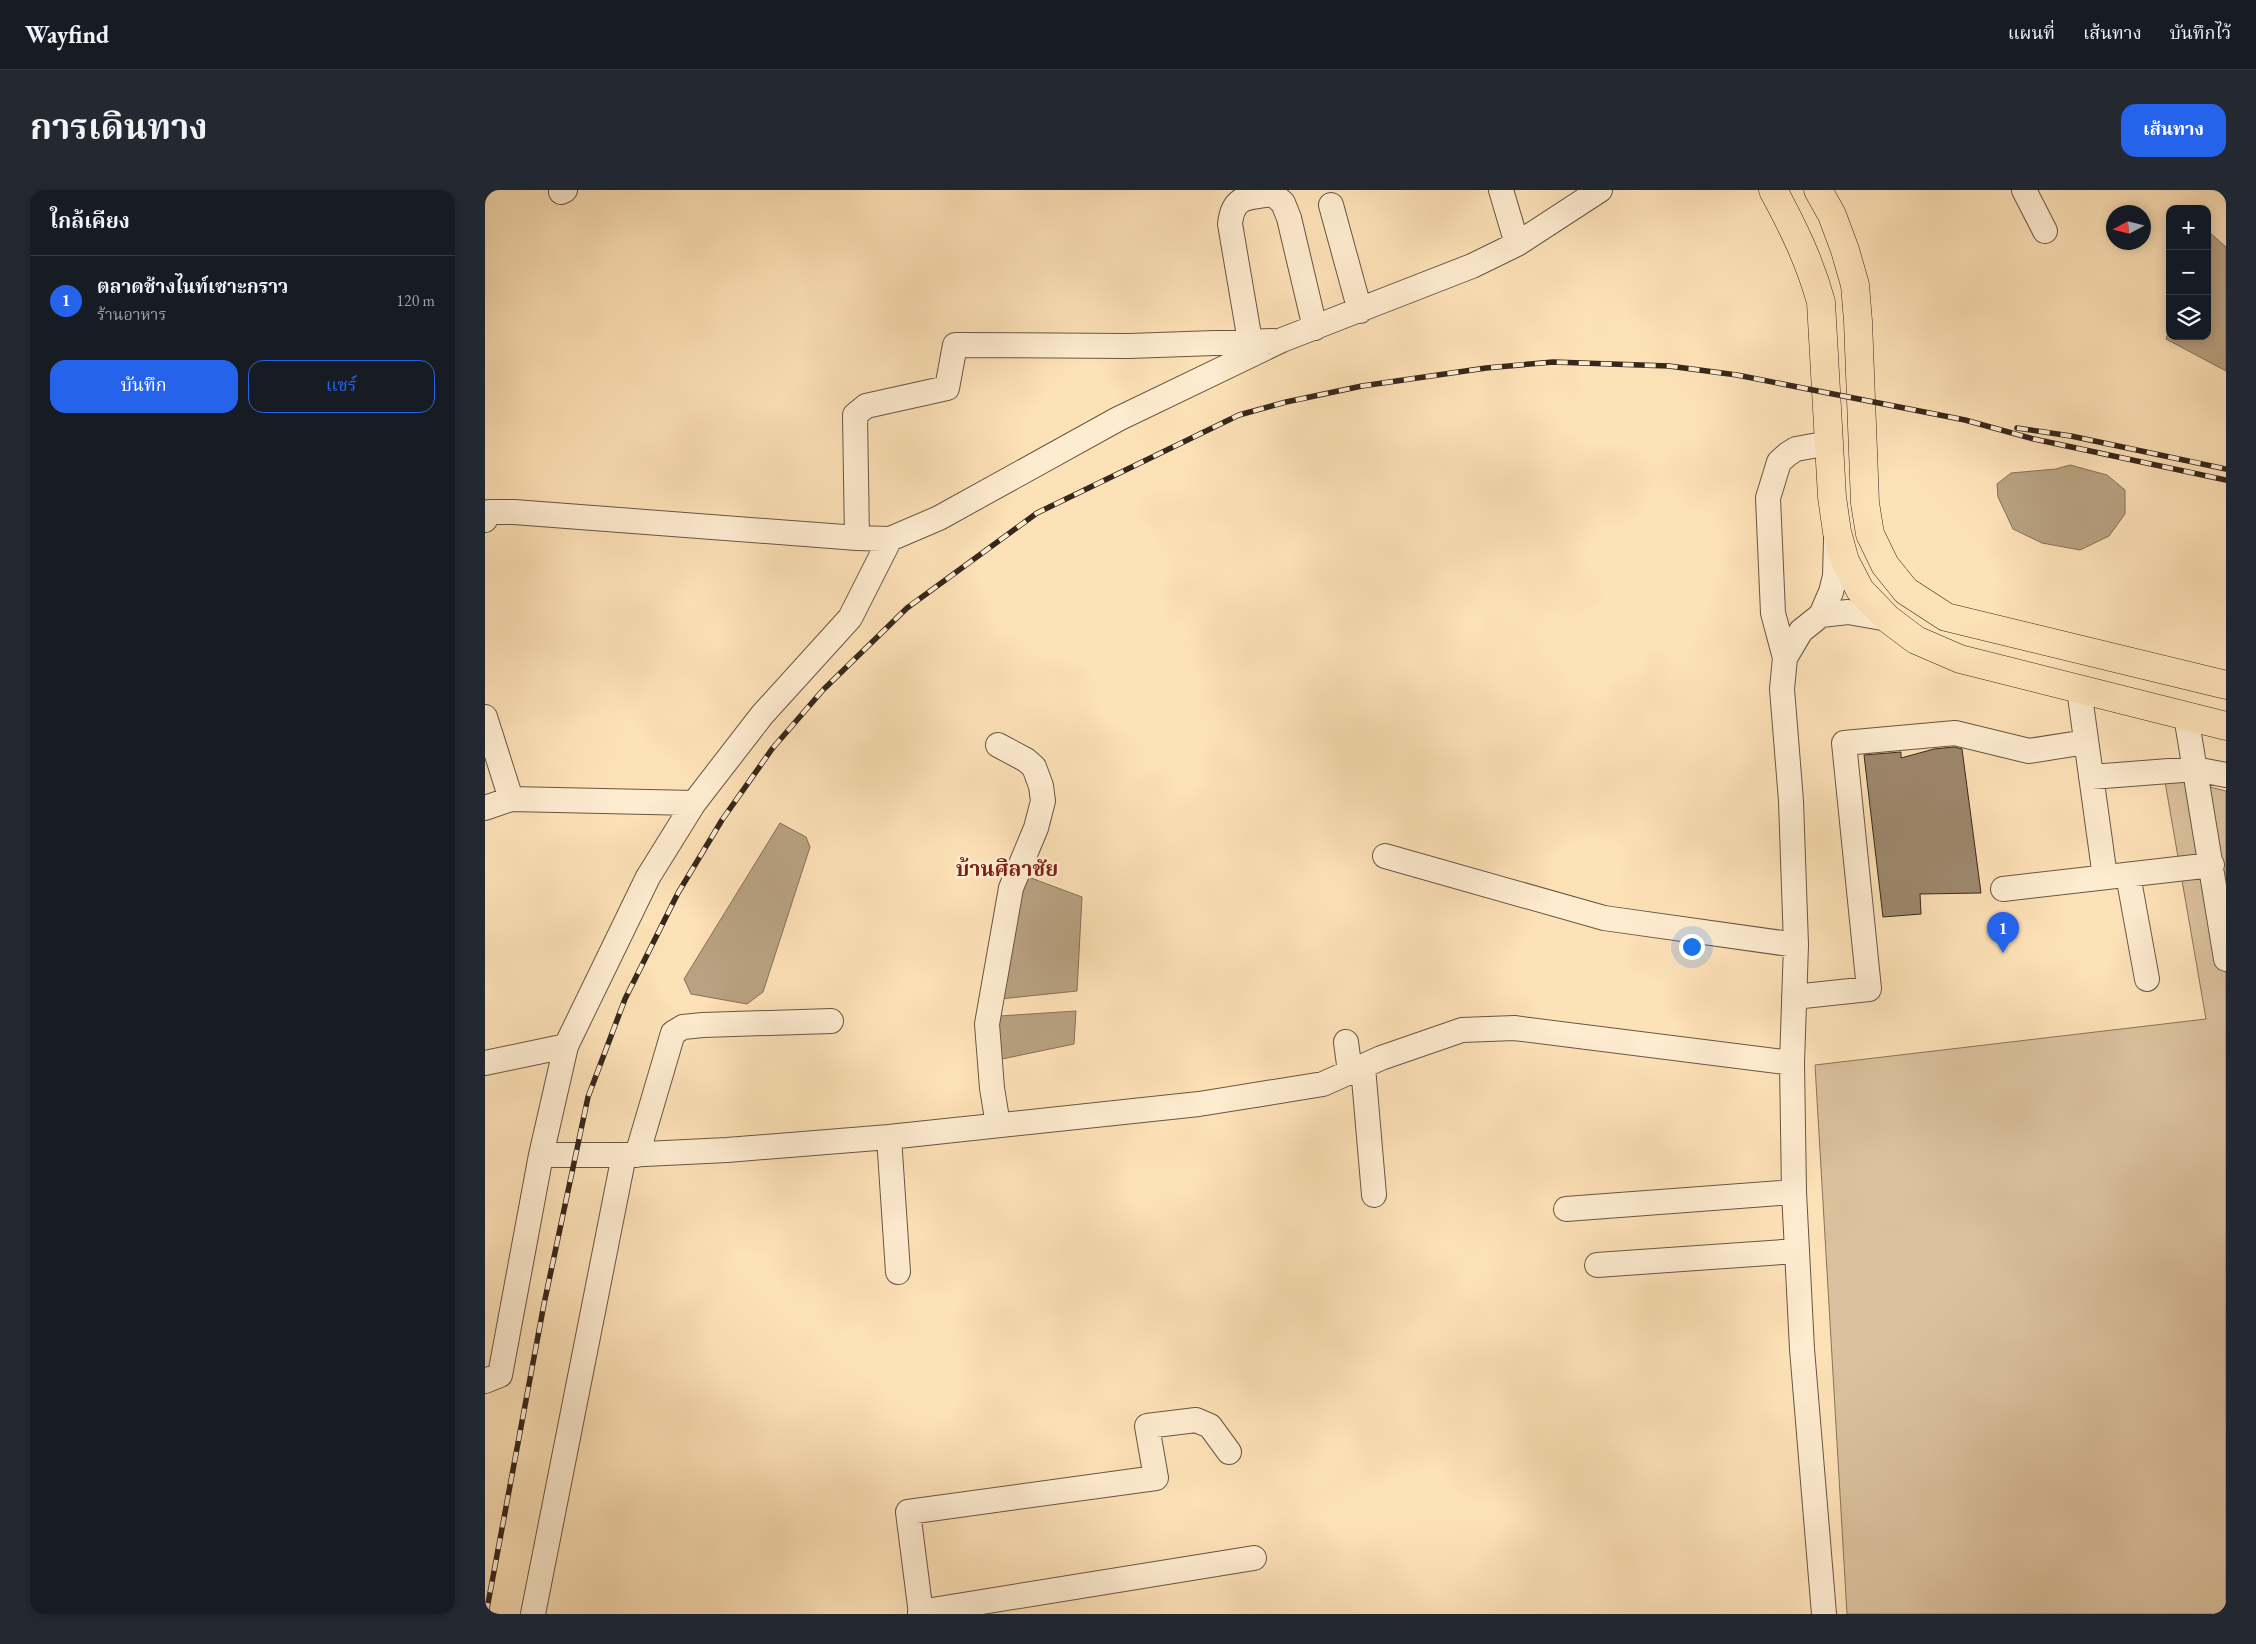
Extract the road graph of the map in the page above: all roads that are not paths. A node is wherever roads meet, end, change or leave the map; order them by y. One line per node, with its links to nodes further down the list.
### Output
1 (1501, 190): 8 (street)
2 (1600, 190): 8 (street)
3 (1773, 190): 13 (main road)
4 (1818, 190): 21 (main road)
5 (2024, 190): 7 (street)
6 (1331, 205): 9 (street)
7 (2045, 231)
8 (1517, 244): 9 (street)
9 (1360, 311): 10 (street)
10 (1315, 328): 11 (street); 12 (street)
11 (1282, 340): 12 (street); 17 (street)
12 (1250, 341): 16 (street)
13 (1829, 442): 15 (main road); 20 (street)
14 (487, 515): 16 (street)
15 (1837, 532): 18 (street); 19 (main road)
16 (857, 538): 17 (street)
17 (890, 539): 32 (street)
18 (1821, 615): 19 (street); 20 (street)
19 (1888, 619): 22 (main road)
20 (1785, 658): 38 (street)
21 (2226, 684)
22 (2079, 689): 23 (main road); 26 (street)
23 (2186, 716): 25 (main road); 28 (street)
24 (485, 717): 31 (street)
25 (2226, 726)
26 (2086, 742): 30 (street); 41 (street)
27 (998, 745): 48 (street)
28 (2195, 768): 29 (street); 30 (street); 35 (street)
29 (2226, 775)
30 (2091, 777): 36 (street)
31 (511, 799): 32 (street); 33 (street)
32 (694, 803): 44 (street)
33 (485, 808)
34 (1385, 856): 38 (street)
35 (2212, 865): 36 (street); 39 (street)
36 (2117, 876): 37 (street); 40 (street)
37 (2003, 889)
38 (1796, 945): 41 (street)
39 (2226, 959)
40 (2147, 979)
41 (1794, 997): 46 (street)
42 (831, 1020): 51 (street)
43 (1345, 1042): 47 (street)
44 (565, 1046): 45 (street); 50 (street)
45 (485, 1063)
46 (1792, 1063): 47 (street); 52 (street)
47 (1356, 1070): 48 (street); 53 (street)
48 (998, 1125): 49 (street)
49 (889, 1136): 51 (street); 57 (street)
50 (541, 1155): 51 (street); 58 (street)
51 (630, 1155): 62 (street)
52 (1794, 1192): 54 (street); 55 (street)
53 (1374, 1195)
54 (1566, 1209)
55 (1797, 1251): 56 (street); 63 (street)
56 (1597, 1265)
57 (898, 1272)
58 (485, 1381)
59 (1229, 1452): 61 (street)
60 (1254, 1558): 61 (street)
61 (921, 1613)
62 (533, 1614)
63 (1824, 1614)

